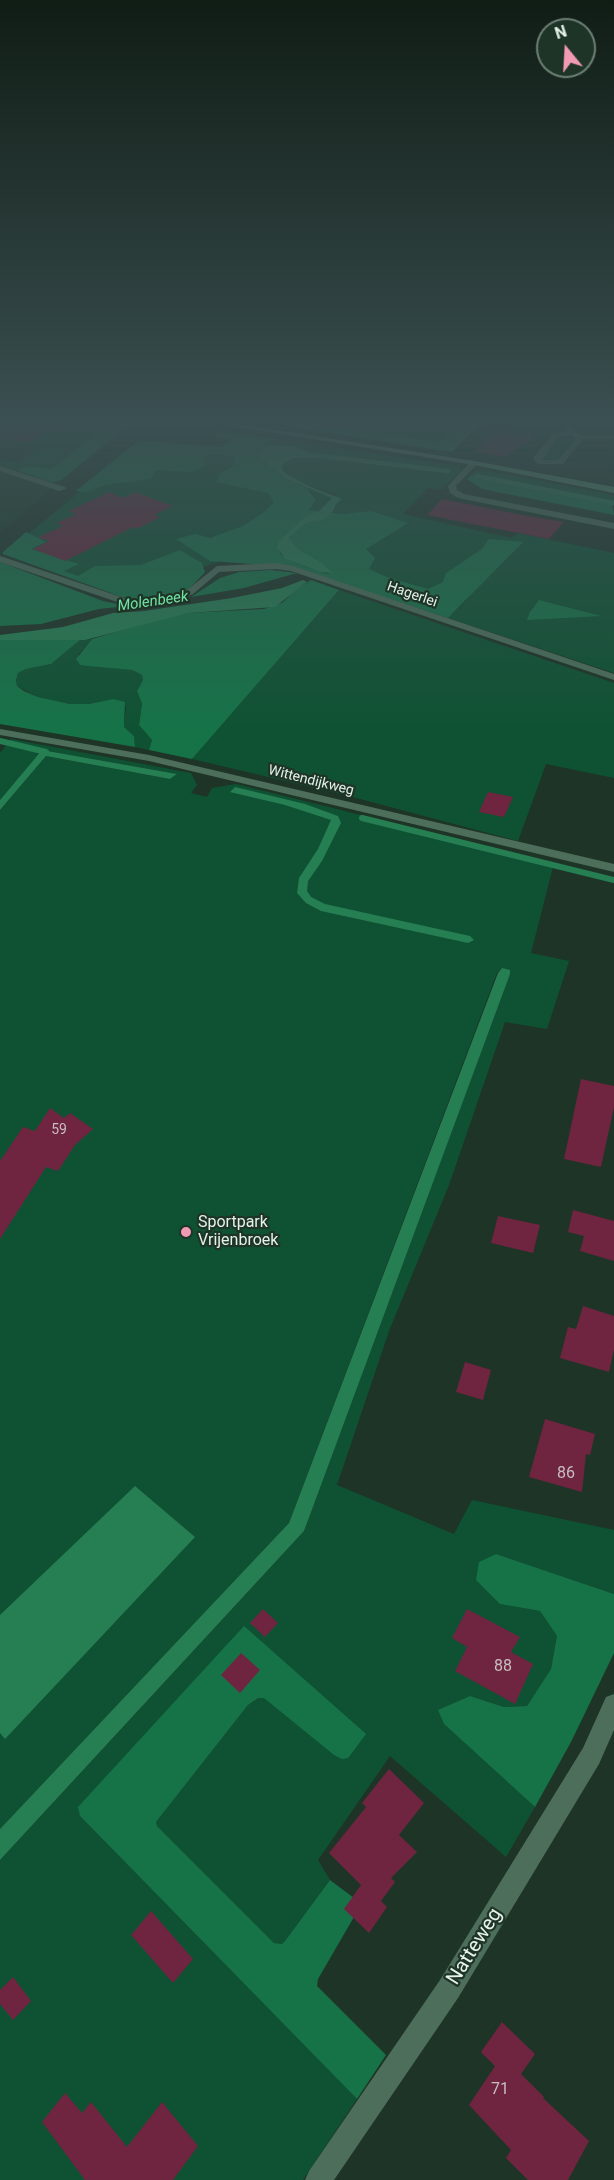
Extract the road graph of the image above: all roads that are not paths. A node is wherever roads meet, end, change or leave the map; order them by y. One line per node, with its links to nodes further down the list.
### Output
1 (0, 559): 2 (street, Hagerlei)
2 (614, 677)
3 (0, 732): 4 (street, Wittendijkweg)
4 (614, 868)
5 (614, 1704): 6 (street, Natteweg)
6 (318, 2180)

